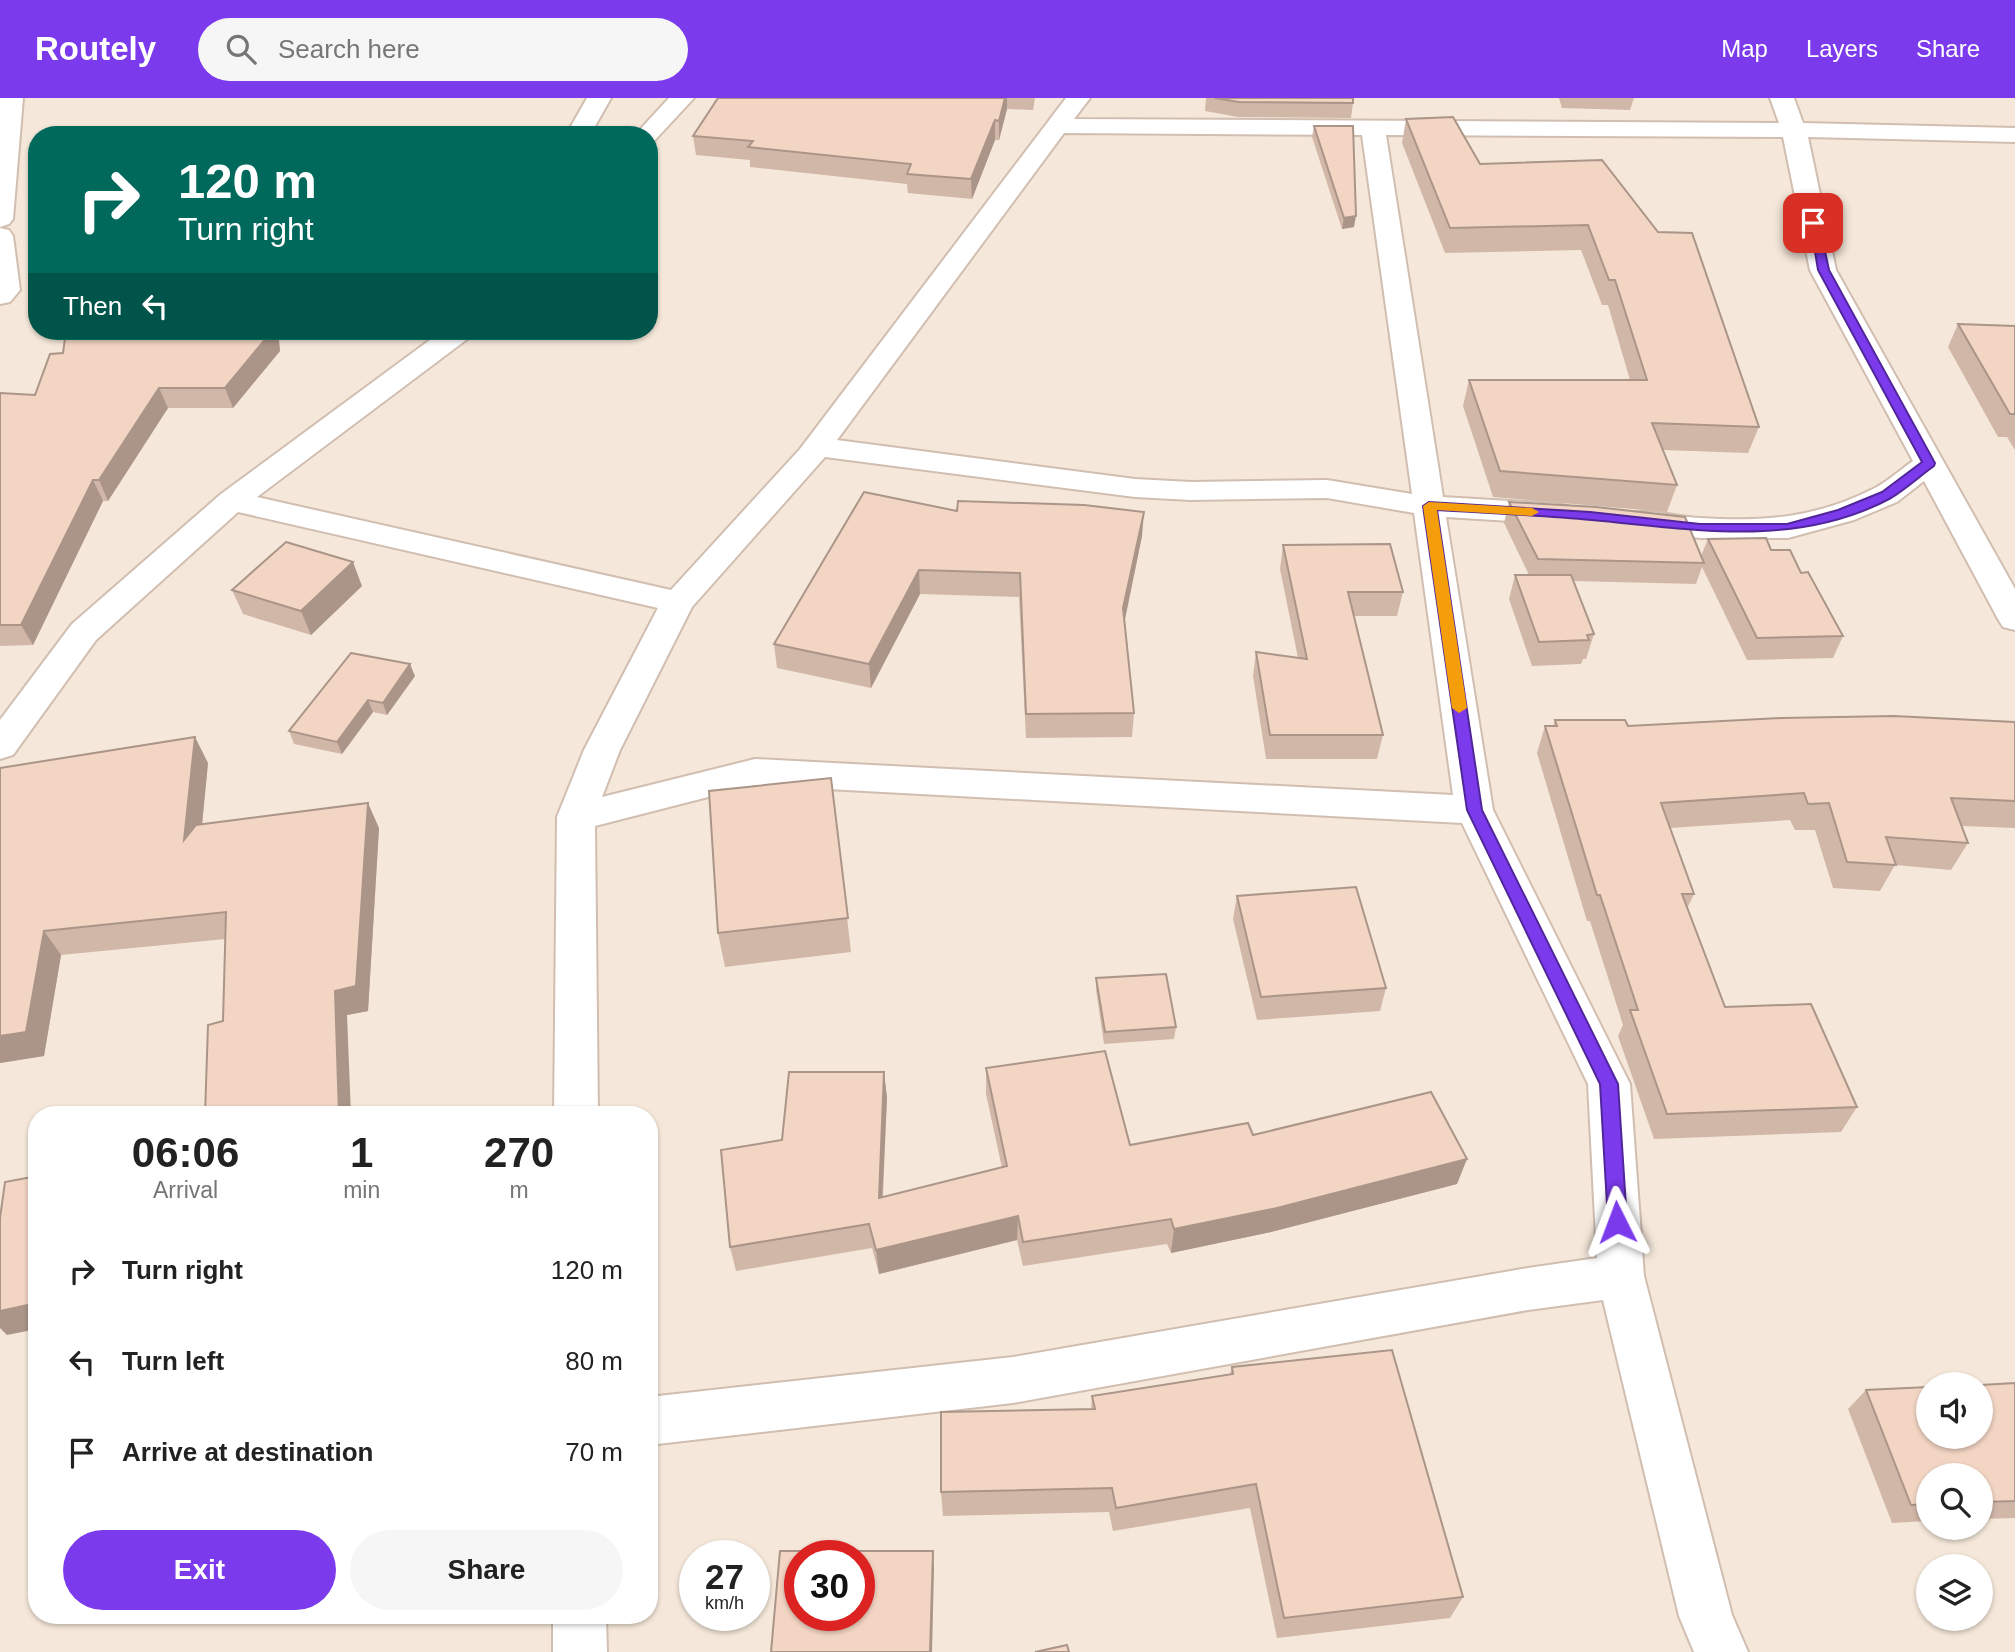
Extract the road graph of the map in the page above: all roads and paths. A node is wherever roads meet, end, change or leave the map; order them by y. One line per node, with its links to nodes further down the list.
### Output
1 (11, 98): 12 (street)
2 (599, 98): 6 (street)
3 (682, 98): 7 (street)
4 (1078, 98): 8 (street)
5 (1782, 98): 10 (street)
6 (585, 126)
7 (655, 126)
8 (1057, 126): 9 (street); 16 (street)
9 (1373, 128): 10 (street); 19 (street)
10 (1794, 130): 11 (street); 17 (street)
11 (2015, 135)
12 (0, 219)
13 (0, 236): 14 (street)
14 (0, 296)
15 (448, 340): 18 (street)
16 (818, 447): 19 (street); 21 (street)
17 (1929, 463): 19 (street); 20 (street)
18 (232, 501): 21 (street); 24 (street)
19 (1429, 506): 26 (street)
20 (2007, 591): 22 (street)
21 (678, 602): 27 (street)
22 (2015, 619)
23 (0, 696): 24 (street)
24 (36, 697): 25 (street)
25 (0, 746)
26 (1474, 810): 27 (street); 29 (street)
27 (576, 817): 28 (street)
28 (576, 1106)
29 (1621, 1276): 30 (street); 33 (street)
30 (658, 1420)
31 (579, 1624): 32 (street)
32 (580, 1652)
33 (1721, 1652)

